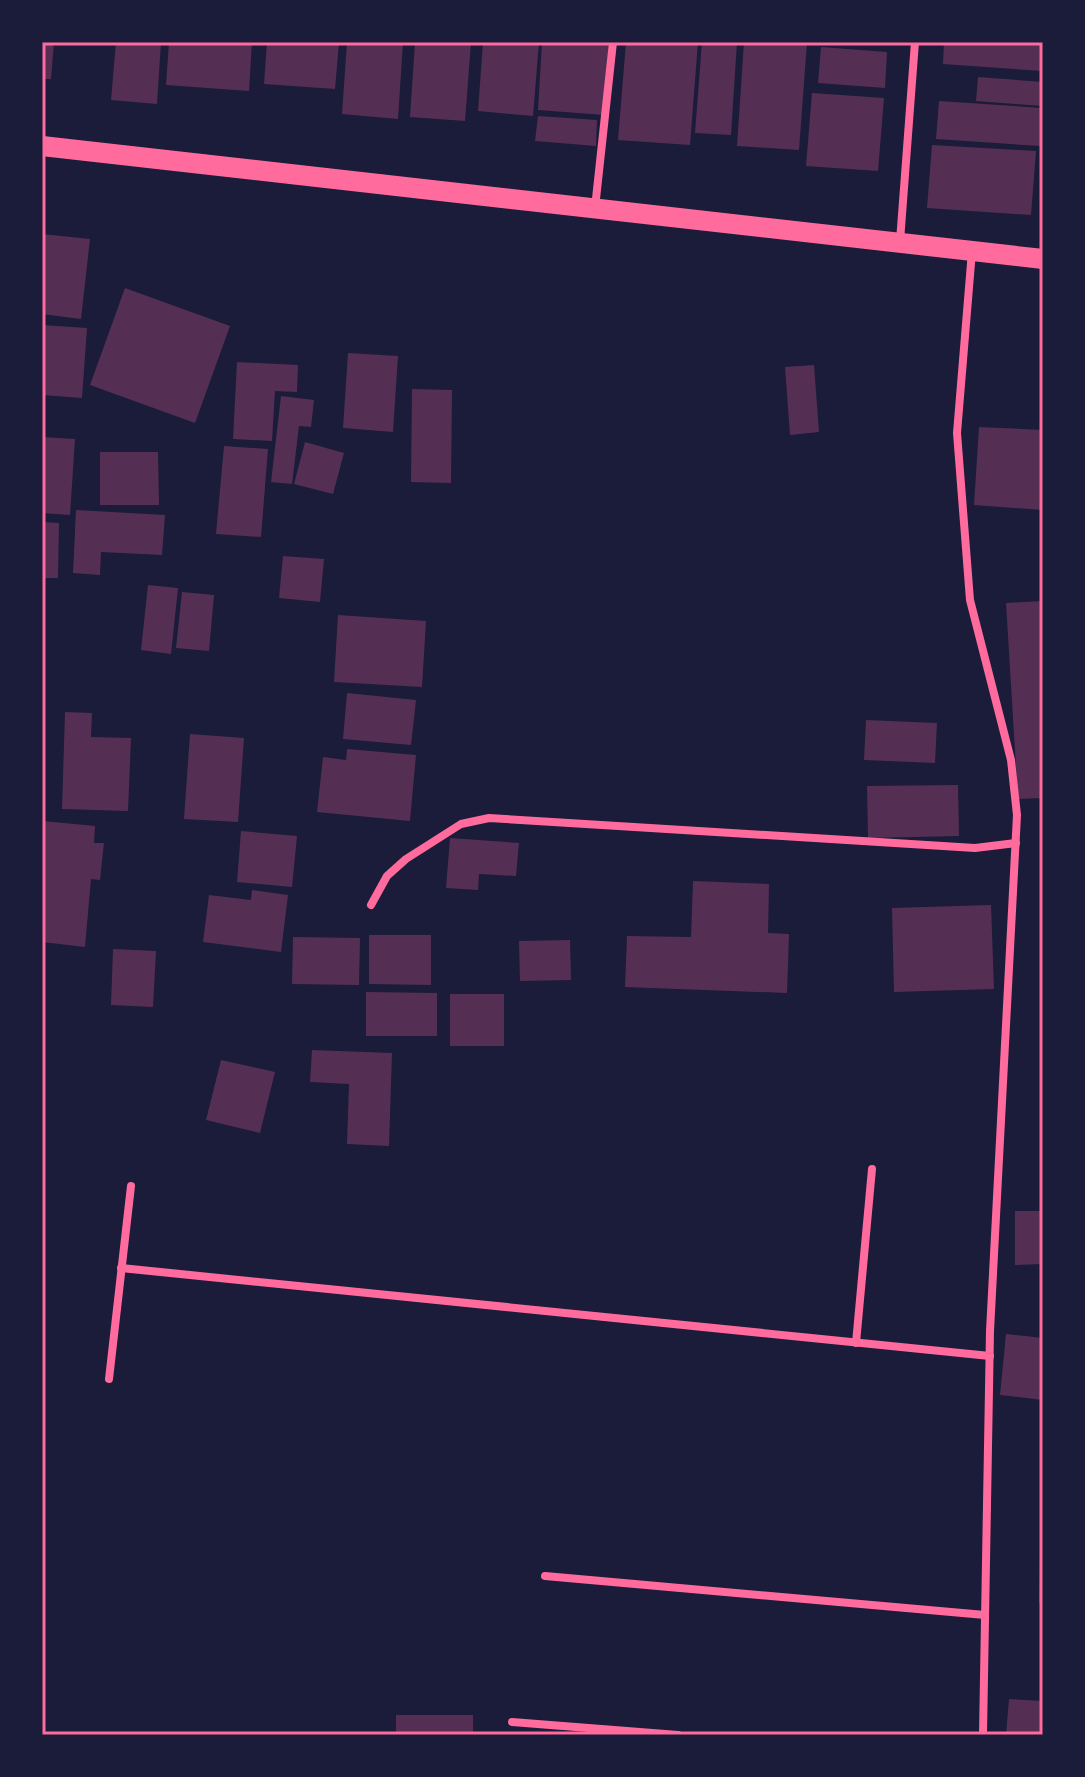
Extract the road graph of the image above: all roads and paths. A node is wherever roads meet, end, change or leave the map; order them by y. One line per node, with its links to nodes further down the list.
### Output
1 (613, 42): 4 (street)
2 (915, 42): 5 (street)
3 (42, 146): 4 (main road)
4 (595, 208): 5 (main road)
5 (900, 242): 6 (main road)
6 (972, 250): 7 (main road); 8 (street)
7 (1043, 259)
8 (1016, 843): 9 (street); 14 (street)
9 (371, 905)
10 (872, 1169): 13 (street)
11 (131, 1186): 12 (street)
12 (121, 1268): 13 (street); 15 (street)
13 (856, 1343): 14 (street)
14 (990, 1356): 17 (street)
15 (109, 1379)
16 (545, 1576): 17 (street)
17 (985, 1615): 20 (street)
18 (512, 1722): 19 (street)
19 (678, 1735)
20 (983, 1735)

